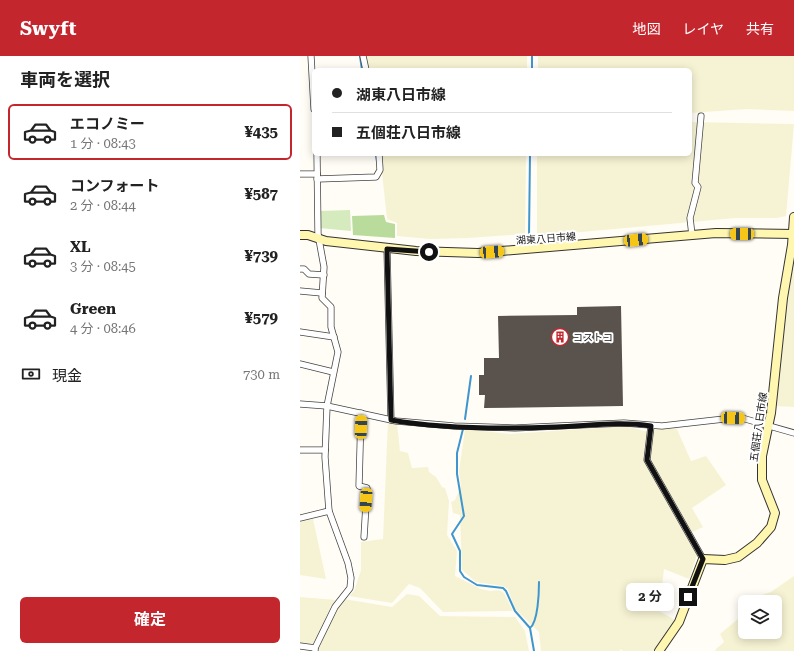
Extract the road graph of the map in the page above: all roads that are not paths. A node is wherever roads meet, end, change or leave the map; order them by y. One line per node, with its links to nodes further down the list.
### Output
1 (312, 56): 3 (street)
2 (363, 56): 4 (street)
3 (312, 68)
4 (366, 68)
5 (701, 116): 13 (street)
6 (317, 156): 9 (street)
7 (379, 156): 9 (street)
8 (300, 174): 9 (street)
9 (317, 177): 14 (street)
10 (794, 217): 11 (main road, 五個荘八日市線)
11 (793, 234): 13 (main road, 湖東八日市線); 29 (main road, 五個荘八日市線)
12 (300, 235): 14 (main road, 湖東八日市線)
13 (692, 235): 15 (main road, 湖東八日市線)
14 (319, 240): 15 (main road, 湖東八日市線); 17 (street)
15 (387, 249): 27 (street)
16 (300, 269): 17 (street)
17 (324, 275): 19 (street)
18 (300, 291): 19 (street)
19 (322, 293): 21 (street)
20 (300, 332): 21 (street)
21 (334, 337): 23 (street)
22 (300, 364): 23 (street)
23 (333, 372): 25 (street)
24 (300, 404): 25 (street)
25 (327, 406): 26 (street); 32 (street)
26 (361, 413): 27 (street); 35 (street)
27 (391, 420): 28 (street)
28 (651, 426): 29 (street); 36 (street)
29 (768, 427): 30 (street); 36 (main road, 五個荘八日市線)
30 (794, 433)
31 (300, 450): 32 (street)
32 (326, 450): 33 (street)
33 (329, 511): 34 (street); 38 (street)
34 (300, 518)
35 (364, 537)
36 (703, 559): 39 (main road)
37 (300, 646): 38 (street)
38 (315, 649)
39 (659, 651)

